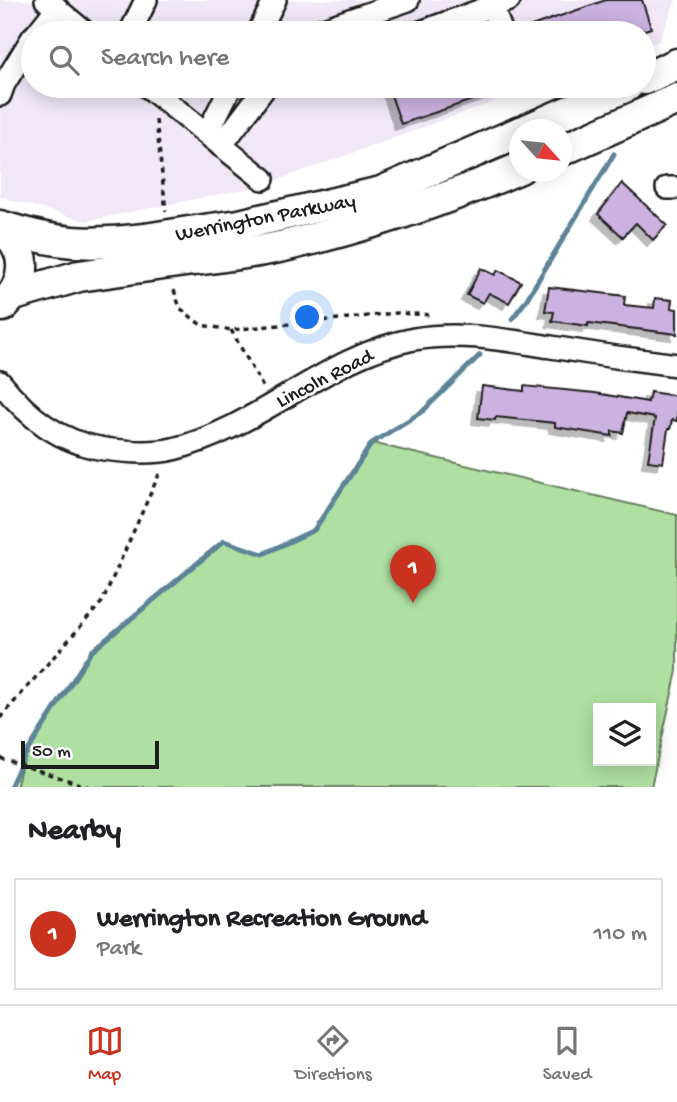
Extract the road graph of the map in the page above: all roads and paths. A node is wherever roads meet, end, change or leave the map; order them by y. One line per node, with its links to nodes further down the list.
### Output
1 (146, 0): 8 (street)
2 (275, 0): 9 (street)
3 (408, 0): 10 (street)
4 (500, 3): 11 (street); 12 (street)
5 (52, 4): 6 (street); 7 (street)
6 (43, 21)
7 (72, 21)
8 (136, 21)
9 (264, 21)
10 (360, 21)
11 (451, 21)
12 (501, 21)
13 (21, 56): 16 (street)
14 (677, 64): 15 (highway)
15 (656, 74)
16 (0, 95)
17 (153, 98): 29 (path)
18 (162, 98): 25 (street)
19 (227, 98): 25 (street)
20 (254, 98): 25 (street)
21 (599, 98): 23 (highway)
22 (677, 99): 26 (highway)
23 (551, 119)
24 (509, 137): 31 (highway, Werrington Parkway)
25 (214, 140): 28 (street)
26 (572, 146)
27 (509, 173): 31 (highway, Werrington Parkway)
28 (263, 179)
29 (166, 212)
30 (0, 226): 32 (highway, Werrington Parkway); 34 (highway)
31 (191, 246): 32 (highway, Werrington Parkway, bridge)
32 (147, 253): 34 (highway, Werrington Parkway)
33 (174, 290): 36 (path)
34 (4, 307)
35 (445, 316): 36 (path)
36 (231, 330): 39 (path)
37 (677, 365): 38 (street, Lincoln Road)
38 (0, 382)
39 (264, 389)
40 (159, 473): 41 (path)
41 (0, 718)
42 (1, 758): 43 (path)
43 (89, 787)

